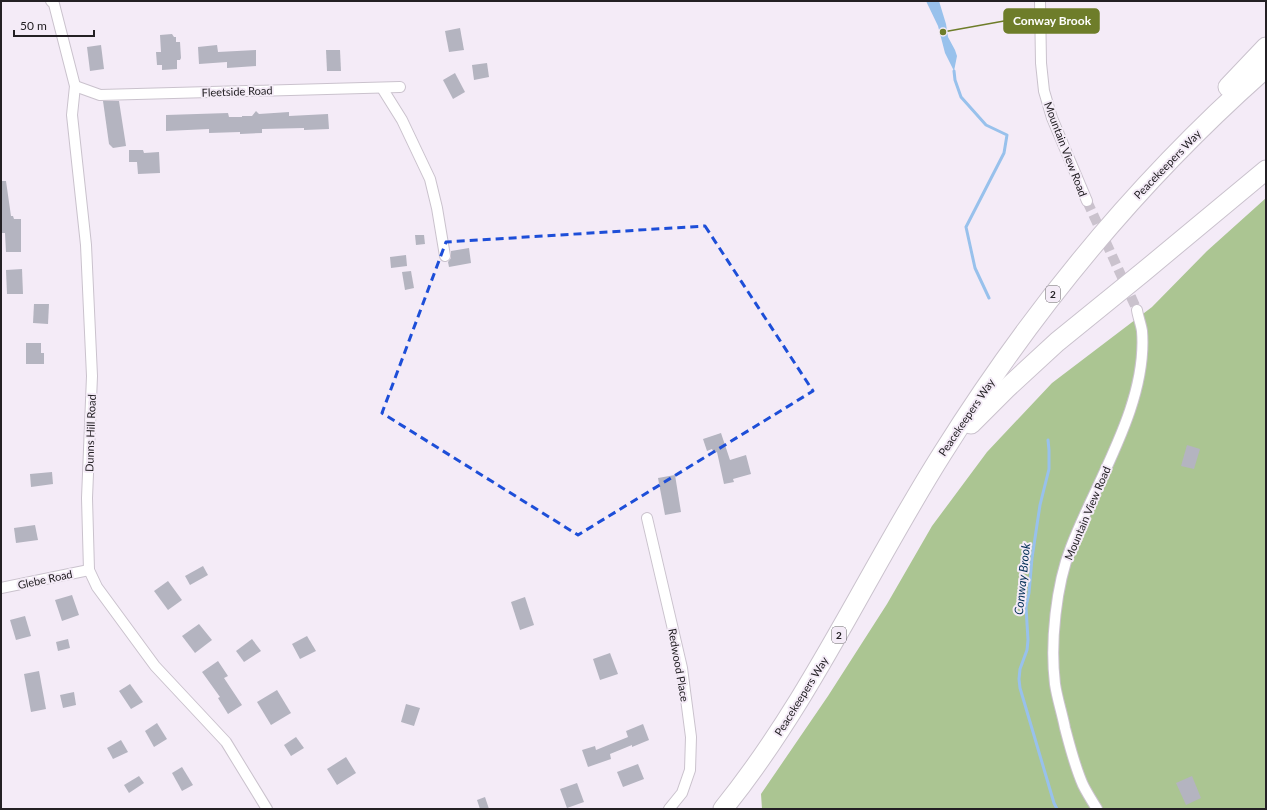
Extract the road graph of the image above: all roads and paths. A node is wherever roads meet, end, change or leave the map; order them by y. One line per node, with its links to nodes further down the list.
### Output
1 (51, 1): 5 (street, Dunns Hill Road)
2 (1040, 1): 10 (street, Mountain View Road)
3 (1266, 47): 8 (highway)
4 (1266, 68): 8 (highway, Peacekeepers Way / 2)
5 (75, 86): 7 (street, Fleetside Road); 15 (street, Dunns Hill Road)
6 (400, 87): 7 (street, Fleetside Road)
7 (382, 88): 11 (street)
8 (1180, 148): 13 (highway, Peacekeepers Way / 2)
9 (1266, 170): 13 (highway)
10 (1087, 201)
11 (444, 256)
12 (1137, 310): 20 (street, Mountain View Road)
13 (942, 453): 19 (highway, Peacekeepers Way / 2)
14 (647, 518): 18 (street, Redwood Place)
15 (89, 570): 16 (street, Glebe Road); 17 (street, Dunns Hill Road)
16 (1, 588)
17 (267, 809)
18 (668, 809)
19 (723, 809)
20 (1096, 809)

